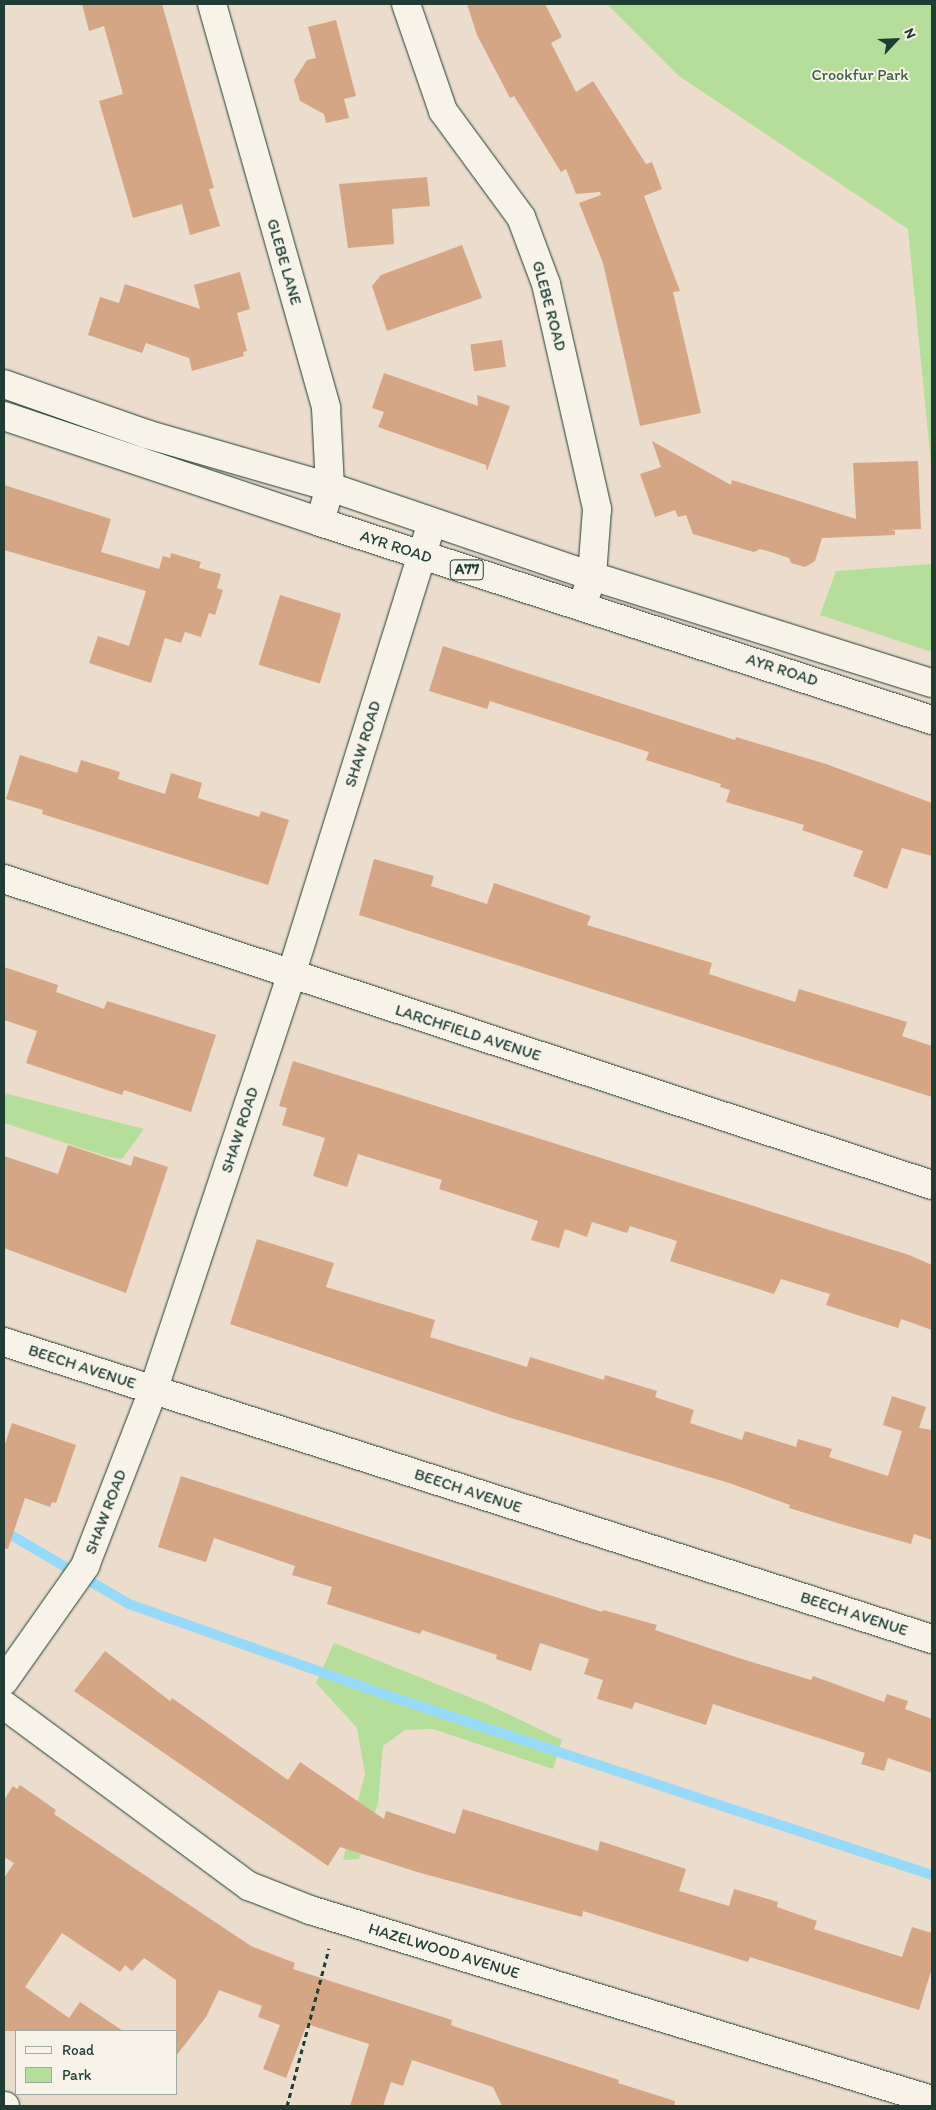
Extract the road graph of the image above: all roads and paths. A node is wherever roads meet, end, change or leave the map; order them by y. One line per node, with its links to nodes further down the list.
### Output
1 (212, 4): 5 (street, GLEBE LANE)
2 (406, 4): 9 (street, GLEBE ROAD)
3 (4, 384): 5 (street, AYR ROAD / A77)
4 (4, 416): 6 (street, AYR ROAD / A77)
5 (330, 487): 6 (street, GLEBE LANE); 7 (street, AYR ROAD / A77)
6 (320, 522): 8 (street, AYR ROAD / A77)
7 (432, 522): 8 (street, SHAW ROAD); 9 (street, AYR ROAD / A77)
8 (421, 554): 10 (street, AYR ROAD / A77); 14 (street, SHAW ROAD)
9 (592, 576): 10 (street, GLEBE ROAD); 11 (street, AYR ROAD / A77)
10 (582, 606): 12 (street, AYR ROAD / A77)
11 (932, 683)
12 (932, 720)
13 (4, 879): 14 (street, LARCHFIELD AVENUE)
14 (291, 975): 15 (street, LARCHFIELD AVENUE); 17 (street, SHAW ROAD)
15 (932, 1184)
16 (4, 1342): 17 (street, BEECH AVENUE)
17 (153, 1391): 18 (street, BEECH AVENUE); 19 (street, SHAW ROAD)
18 (932, 1640)
19 (4, 1681)
20 (4, 1705): 21 (street, HAZELWOOD AVENUE)
21 (336, 1918): 22 (street, HAZELWOOD AVENUE); 23 (path)
22 (932, 2100)
23 (287, 2106)

